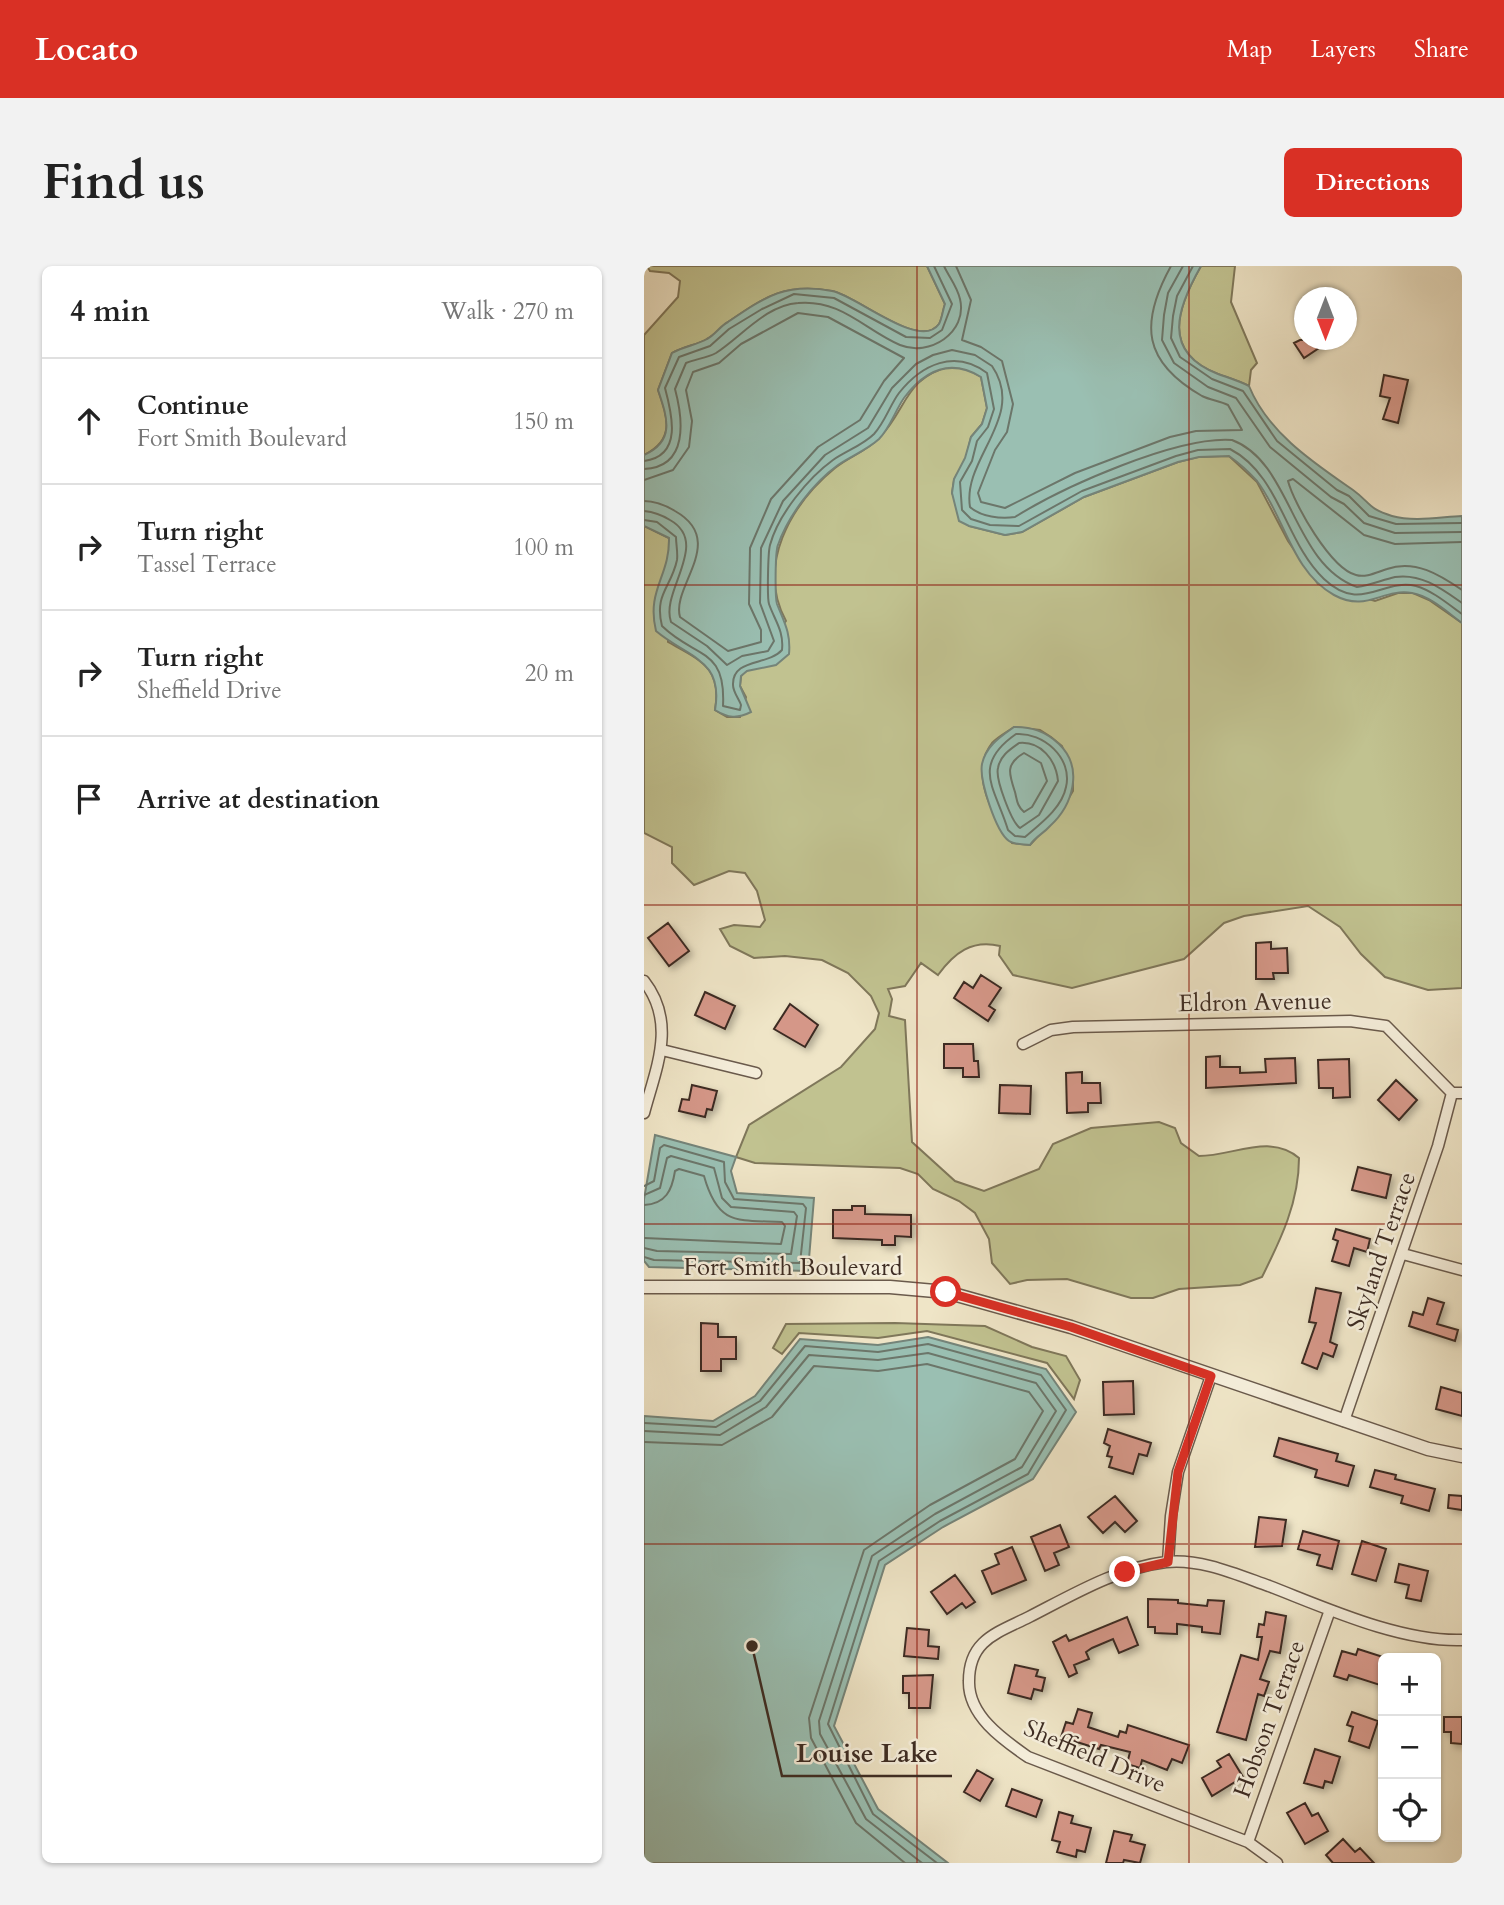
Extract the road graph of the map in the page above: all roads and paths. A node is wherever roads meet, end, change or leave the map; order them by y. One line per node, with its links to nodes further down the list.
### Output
1 (644, 981): 3 (street)
2 (1023, 1044): 5 (street, Eldron Avenue)
3 (662, 1050): 4 (street); 6 (street)
4 (757, 1073)
5 (1457, 1093): 7 (street, Skyland Terrace)
6 (644, 1111)
7 (1403, 1254): 8 (street); 11 (street, Skyland Terrace)
8 (1462, 1270)
9 (644, 1287): 10 (street, Fort Smith Boulevard)
10 (1211, 1376): 11 (street, Fort Smith Boulevard); 13 (street)
11 (1344, 1421): 12 (street, Fort Smith Boulevard)
12 (1462, 1456)
13 (1168, 1562): 14 (street, Sheffield Drive); 16 (street, Sheffield Drive)
14 (1330, 1609): 15 (street, Sheffield Drive); 16 (street, Hobson Terrace)
15 (1462, 1640)
16 (1248, 1842): 17 (street, Sheffield Drive)
17 (1277, 1863)

